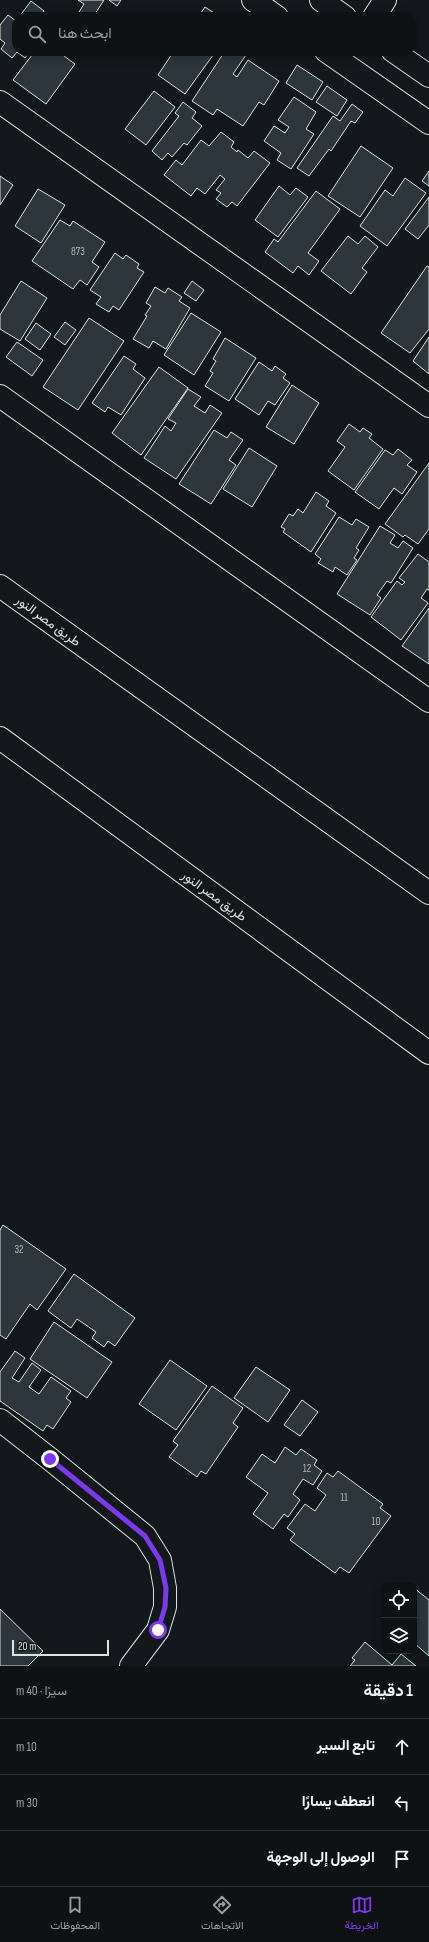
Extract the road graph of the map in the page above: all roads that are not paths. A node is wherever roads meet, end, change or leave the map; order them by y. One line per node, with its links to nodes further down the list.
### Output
1 (253, 0): 4 (street)
2 (321, 0): 5 (street)
3 (385, 0): 6 (street)
4 (270, 12)
5 (338, 12)
6 (377, 12)
7 (333, 56): 11 (street)
8 (400, 56): 9 (street)
9 (429, 76)
10 (0, 102): 13 (street)
11 (429, 123)
12 (0, 396): 15 (street)
13 (429, 406)
14 (0, 586): 17 (street, طريق مصر النور)
15 (429, 701)
16 (0, 738): 18 (street, طريق مصر النور)
17 (429, 893)
18 (429, 1053)
19 (0, 1420): 20 (street)
20 (131, 1666)

